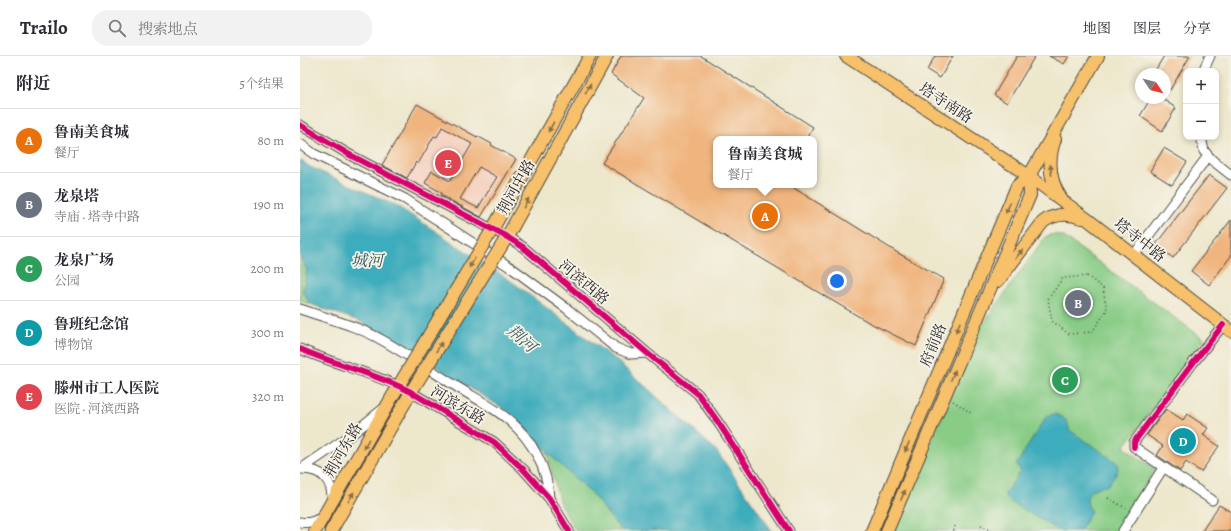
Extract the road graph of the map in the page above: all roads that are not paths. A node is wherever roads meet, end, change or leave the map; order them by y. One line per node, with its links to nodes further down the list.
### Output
1 (590, 56): 16 (main road, 荆河中路, one-way to 16)
2 (607, 56): 17 (main road, 荆河中路, one-way to 2)
3 (846, 56): 13 (main road, 塔寺南路)
4 (1098, 56): 7 (main road, 府前路)
5 (1210, 56): 6 (street)
6 (1204, 68)
7 (1060, 122): 13 (main road, 府前路); 14 (main road, one-way to 7)
8 (300, 125): 16 (street, 河滨西路)
9 (1202, 140): 11 (street)
10 (300, 144): 23 (street, 河滨西路)
11 (1208, 156): 12 (street); 18 (street)
12 (1231, 175)
13 (1029, 176): 14 (main road, 塔寺中路); 19 (main road, 府前路); 39 (main road, 府前路, one-way to 39)
14 (1067, 204): 15 (main road, 塔寺中路)
15 (1087, 219): 18 (main road, 塔寺中路); 19 (main road, one-way to 15)
16 (492, 230): 17 (street, 河滨西路); 24 (main road, 荆河中路, one-way to 24, bridge)
17 (507, 237): 23 (street, 河滨西路); 25 (main road, 荆河中路, one-way to 17, bridge)
18 (1134, 255): 21 (main road, 塔寺中路)
19 (987, 296): 40 (main road, 府前路, one-way to 19)
20 (300, 309): 29 (street, 河滨东路)
21 (1227, 328): 27 (street)
22 (300, 349): 24 (street, 河滨东路)
23 (647, 353): 38 (street, 河滨西路)
24 (398, 386): 25 (street, 河滨东路); 26 (main road, 荆河东路)
25 (411, 392): 29 (street, 河滨东路); 36 (main road, 荆河东路, one-way to 25)
26 (388, 404): 28 (street); 31 (main road, 荆河东路, one-way to 31)
27 (1163, 468): 30 (street); 41 (street)
28 (301, 469): 31 (street)
29 (549, 498): 37 (street, 河滨东路)
30 (1212, 500)
31 (332, 502): 32 (main road, 荆河东路)
32 (323, 517): 33 (street); 35 (main road, 荆河东路)
33 (300, 523): 34 (street)
34 (302, 531)
35 (315, 531)
36 (331, 531)
37 (569, 531)
38 (789, 531)
39 (872, 531)
40 (888, 531)
41 (1123, 531)

